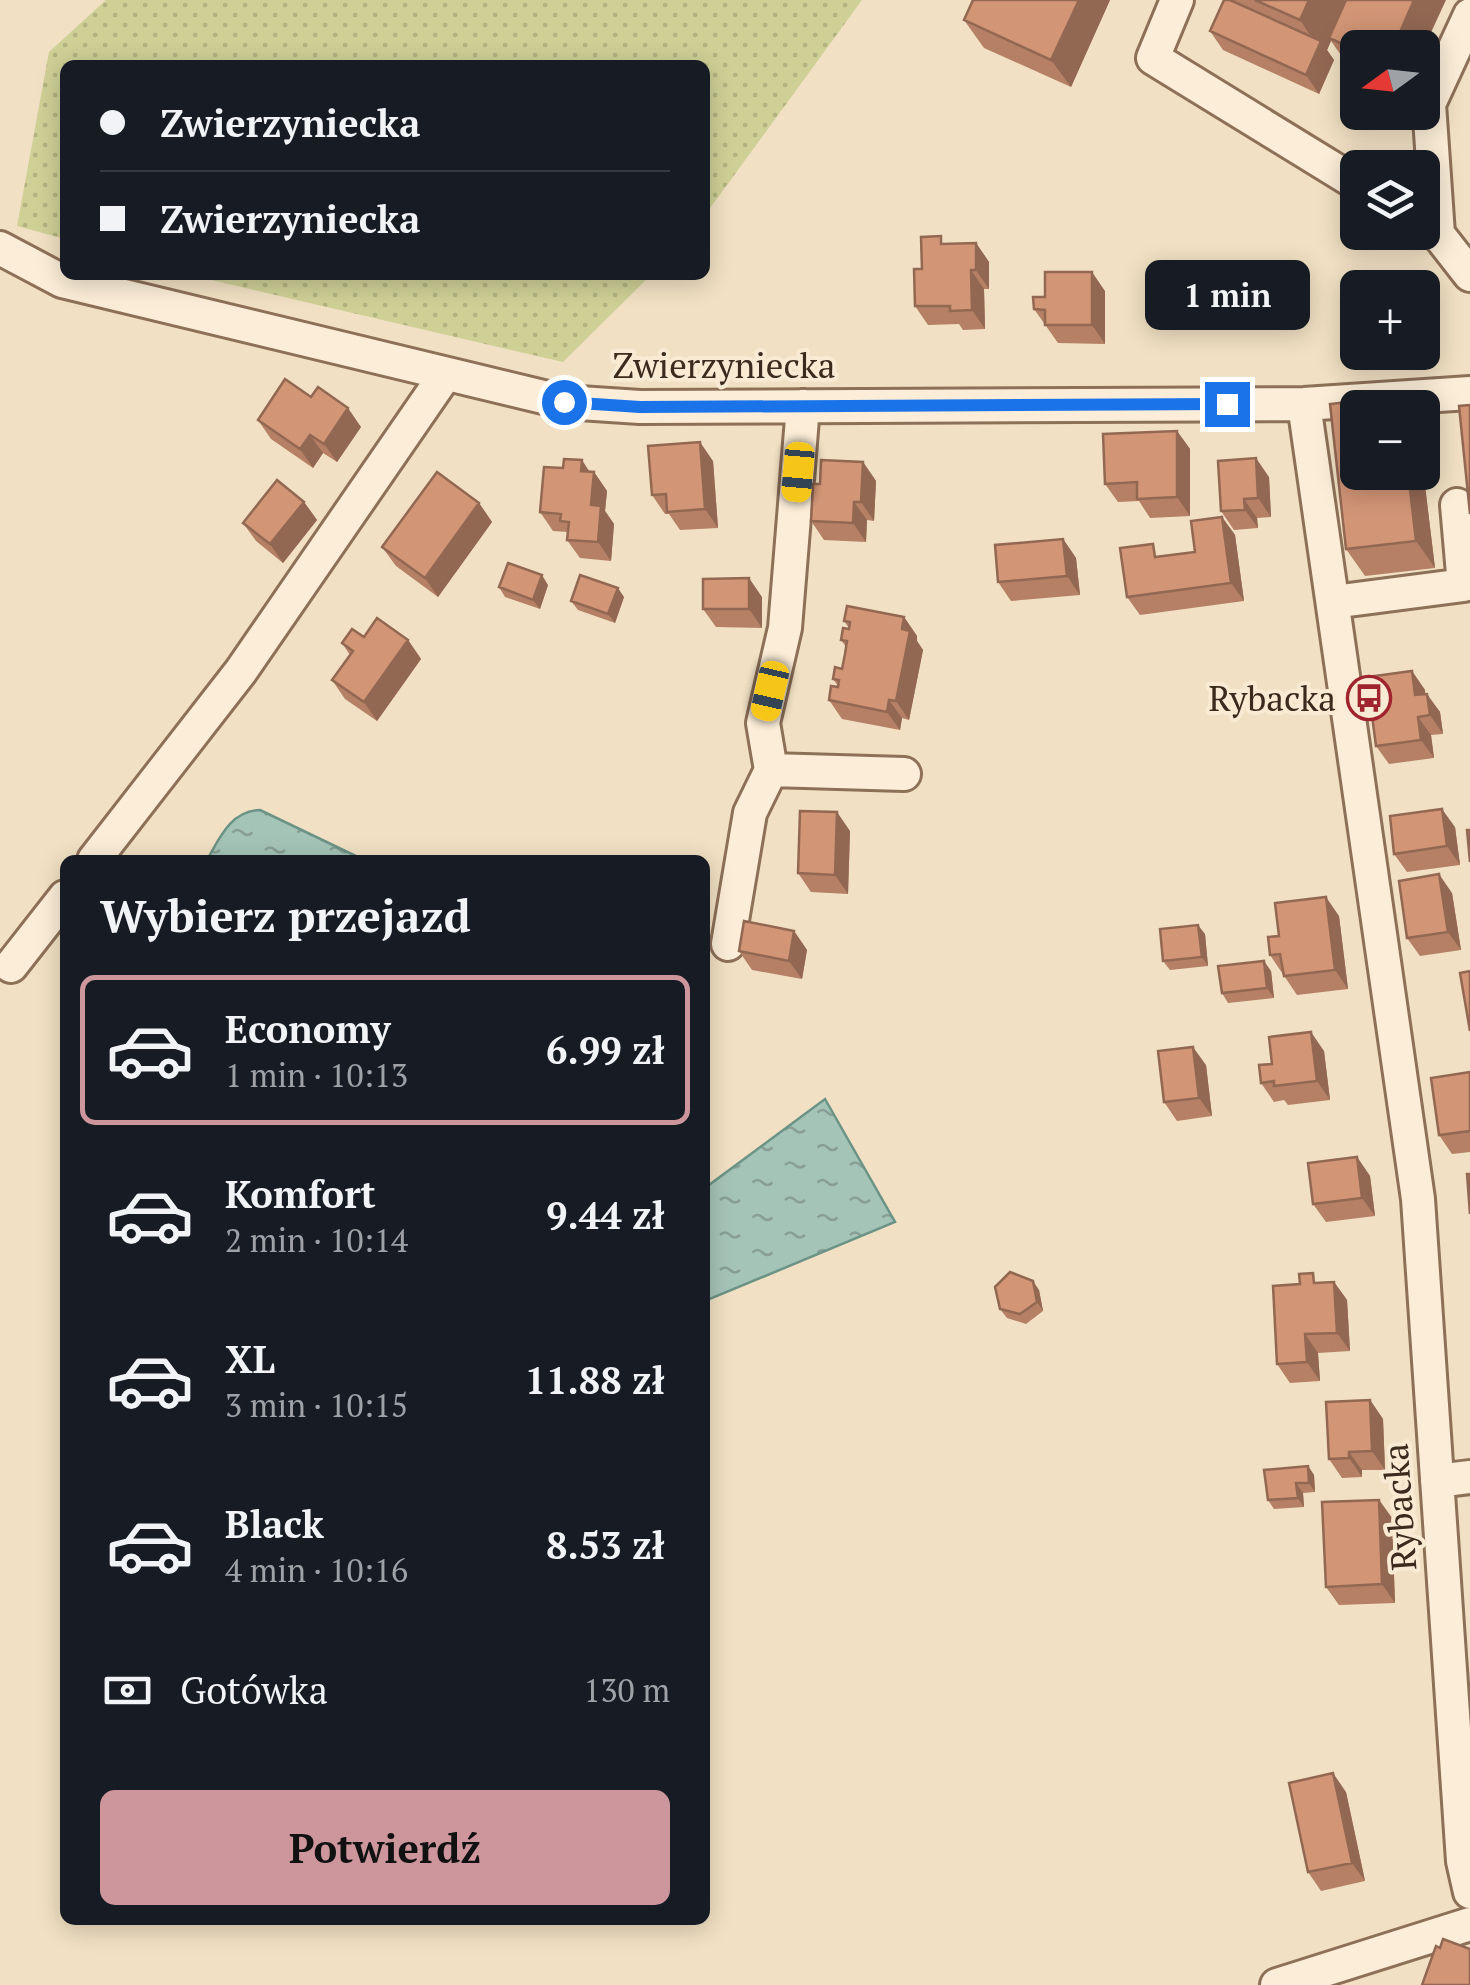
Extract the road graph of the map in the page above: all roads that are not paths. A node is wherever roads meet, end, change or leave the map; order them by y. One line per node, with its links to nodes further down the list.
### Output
1 (1177, 0): 4 (street)
2 (1470, 15): 3 (street)
3 (1429, 150)
4 (1340, 173)
5 (1440, 240): 7 (street)
6 (0, 248): 9 (street, Zwierzyniecka)
7 (1470, 274)
8 (60, 280): 10 (street, Zwierzyniecka)
9 (60, 280)
10 (445, 375): 13 (street, Zwierzyniecka); 18 (street)
11 (1470, 393): 12 (street, Zwierzyniecka)
12 (1304, 404): 13 (street, Zwierzyniecka); 15 (street, Rybacka)
13 (803, 406): 16 (street)
14 (1457, 505): 15 (street)
15 (1333, 602): 22 (street, Rybacka)
16 (770, 770): 17 (street); 20 (street)
17 (904, 774)
18 (98, 855)
19 (60, 904): 21 (street)
20 (728, 944)
21 (12, 966)
22 (1454, 1479): 23 (street, Rybacka)
23 (1470, 1892)
24 (1470, 1924): 25 (street)
25 (1276, 1985)

